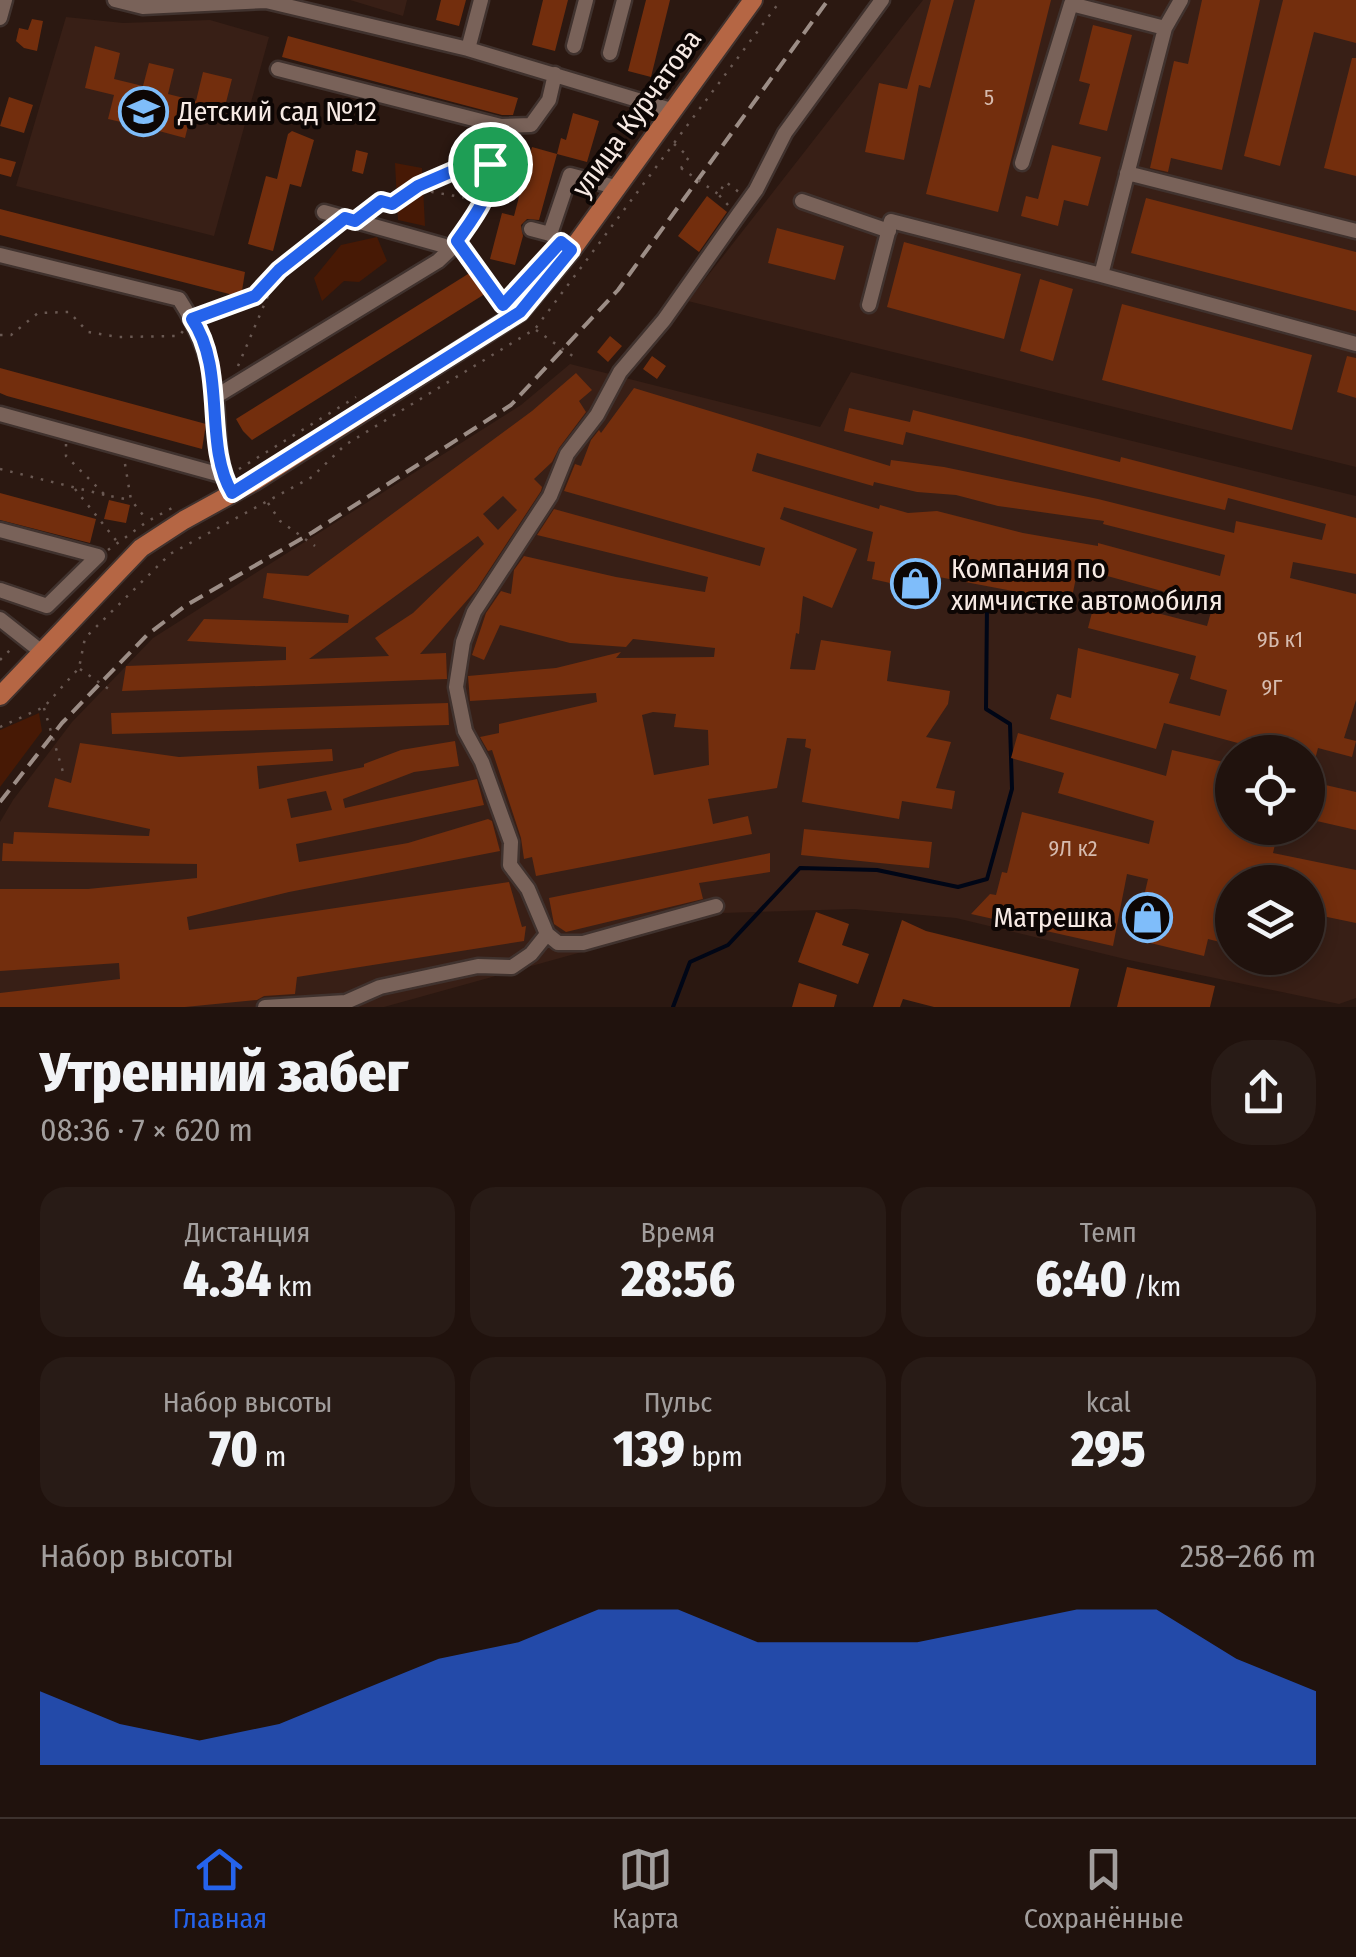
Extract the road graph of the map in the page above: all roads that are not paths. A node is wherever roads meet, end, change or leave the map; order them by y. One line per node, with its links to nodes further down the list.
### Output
1 (5, 0): 9 (street)
2 (115, 0): 12 (street)
3 (481, 0): 12 (street)
4 (586, 0): 11 (street)
5 (624, 0): 13 (street)
6 (753, 0): 16 (main road, улица Курчатова)
7 (882, 0): 43 (street)
8 (1181, 0): 10 (street)
9 (0, 18)
10 (1165, 28): 18 (street); 19 (street)
11 (574, 46)
12 (468, 49): 15 (street)
13 (610, 54)
14 (278, 68): 17 (street)
15 (556, 74): 16 (street); 17 (street)
16 (671, 110): 20 (main road, улица Курчатова)
17 (501, 126): 27 (street)
18 (1022, 162)
19 (1127, 173): 25 (street); 30 (street)
20 (615, 187): 26 (street); 28 (main road, улица Курчатова)
21 (802, 201): 24 (street)
22 (324, 212): 27 (street)
23 (531, 228): 26 (street)
24 (889, 231): 30 (street); 31 (street)
25 (1356, 232)
26 (550, 234): 28 (street)
27 (454, 244): 33 (street)
28 (571, 250): 36 (main road, улица Курчатова)
29 (0, 255): 33 (street)
30 (1100, 275): 32 (street)
31 (870, 305)
32 (1356, 344)
33 (221, 393): 35 (street)
34 (0, 414): 35 (street)
35 (221, 475): 36 (street)
36 (232, 493): 40 (main road, улица Курчатова)
37 (0, 530): 38 (street)
38 (0, 590)
39 (3, 625): 40 (street)
40 (43, 653): 41 (main road, улица Курчатова)
41 (0, 696)
42 (716, 906): 43 (street)
43 (546, 934): 44 (street)
44 (265, 1007)

